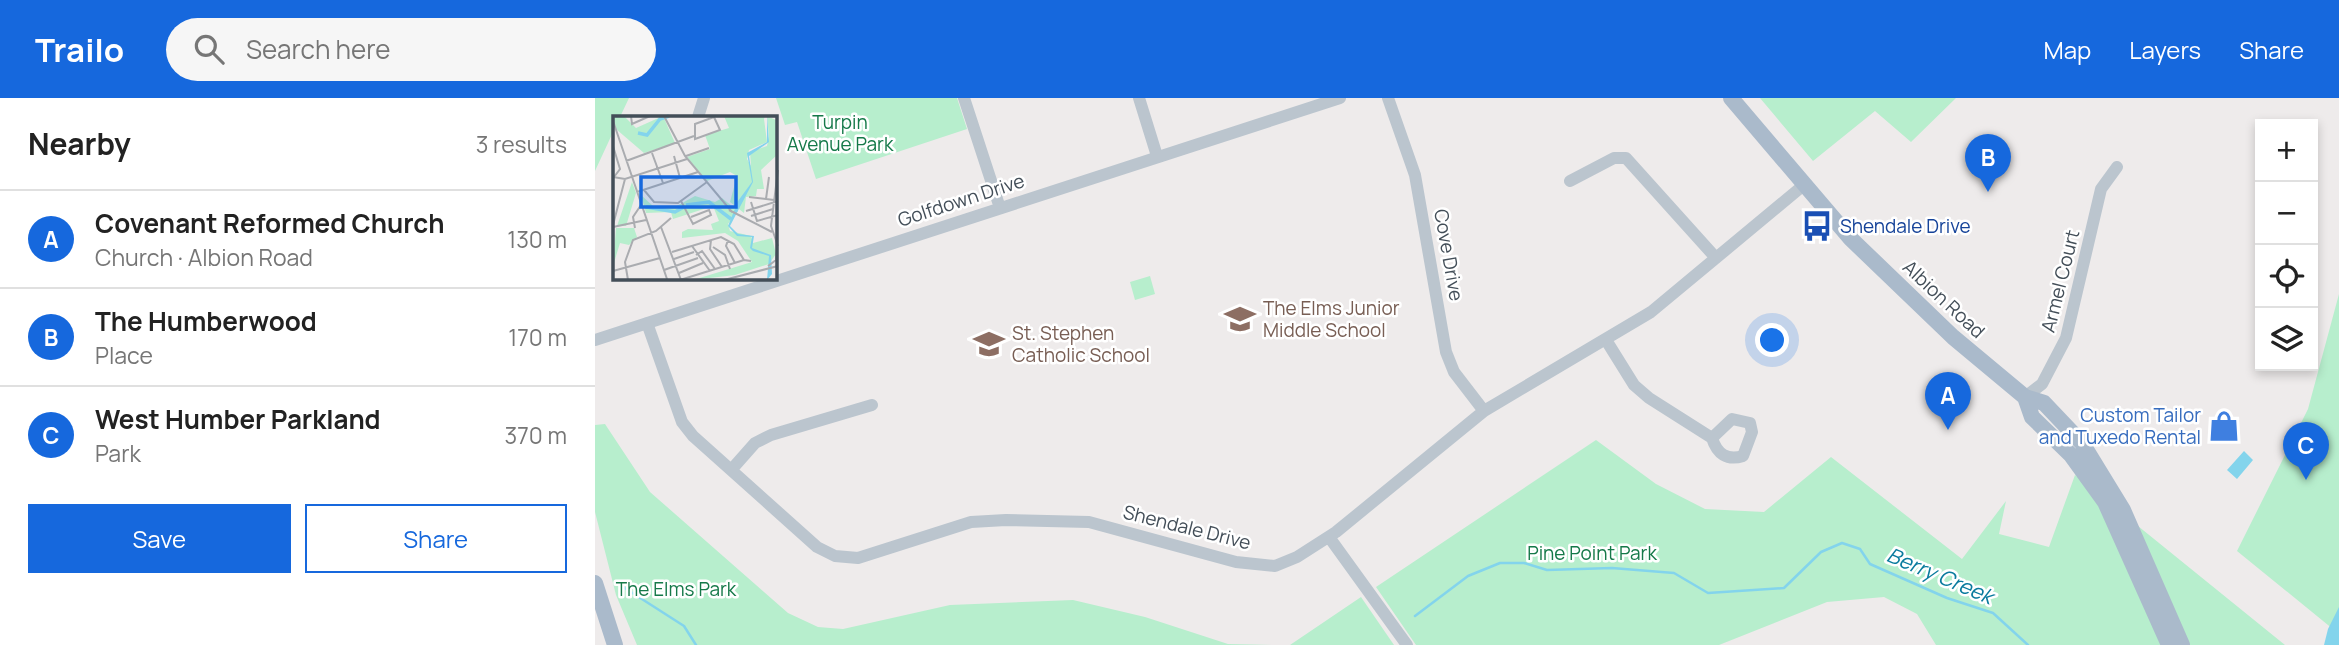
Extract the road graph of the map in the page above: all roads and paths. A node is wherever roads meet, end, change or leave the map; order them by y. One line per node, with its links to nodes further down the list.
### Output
1 (704, 98): 8 (street)
2 (964, 98): 13 (street)
3 (1139, 98): 9 (street)
4 (1340, 98): 7 (street, Golfdown Drive)
5 (1388, 98): 20 (street, Cove Drive)
6 (1731, 98): 12 (main road, Albion Road)
7 (1319, 101): 9 (street, Golfdown Drive)
8 (700, 116)
9 (1157, 156): 13 (street, Golfdown Drive)
10 (2117, 167): 18 (street, Armel Court)
11 (1570, 181): 14 (street)
12 (1805, 184): 14 (street, Shendale Drive); 18 (main road, Albion Road)
13 (1000, 208): 15 (street, Golfdown Drive)
14 (1716, 258): 17 (street, Shendale Drive)
15 (647, 323): 16 (street, Golfdown Drive); 22 (street, Shendale Drive)
16 (595, 340)
17 (1606, 340): 20 (street, Shendale Drive); 21 (street)
18 (2025, 397): 28 (main road, Albion Road); 29 (main road, Albion Road)
19 (872, 405): 22 (street)
20 (1484, 411): 23 (street, Shendale Drive)
21 (1712, 439)
22 (732, 469): 23 (street, Shendale Drive)
23 (1329, 537): 27 (street)
24 (595, 583): 25 (main road)
25 (599, 608): 26 (main road)
26 (615, 645)
27 (1408, 645)
28 (2169, 645)
29 (2182, 645)

